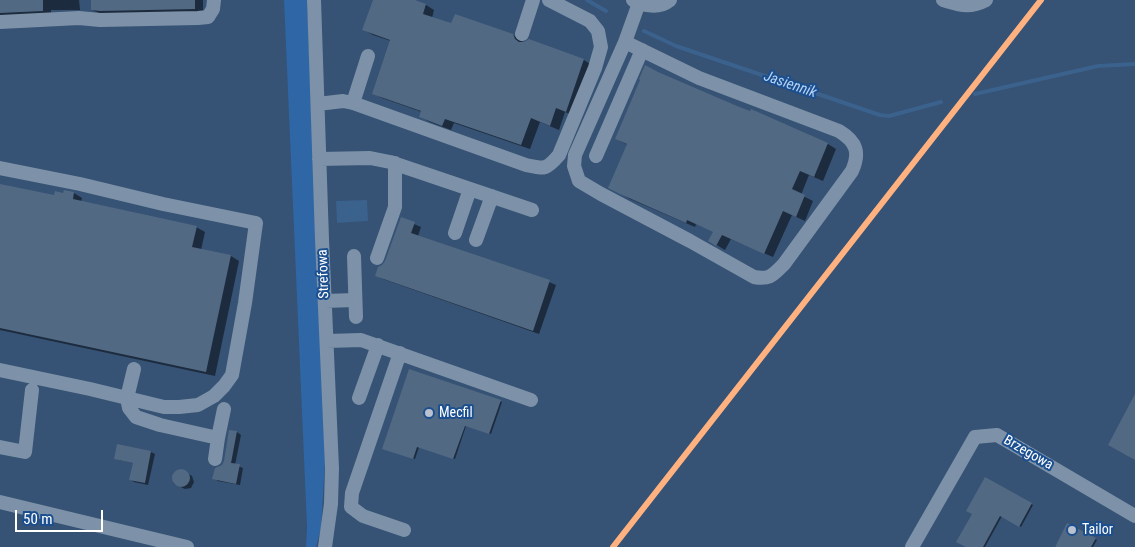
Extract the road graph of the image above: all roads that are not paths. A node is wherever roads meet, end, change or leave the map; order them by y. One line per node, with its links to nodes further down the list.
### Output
1 (214, 0): 9 (street)
2 (314, 0): 15 (street, Strefowa)
3 (533, 0): 10 (street)
4 (549, 0): 14 (street)
5 (670, 0): 8 (street)
6 (942, 0): 7 (street)
7 (986, 0)
8 (636, 2): 11 (street)
9 (0, 22)
10 (522, 34)
11 (625, 42): 12 (street); 12 (street)
12 (642, 50): 16 (street)
13 (368, 56): 14 (street)
14 (353, 103): 15 (street)
15 (318, 104): 17 (street, Strefowa)
16 (596, 156)
17 (319, 159): 18 (street); 28 (street, Strefowa)
18 (395, 163): 20 (street); 26 (street)
19 (0, 168): 36 (street)
20 (470, 189): 21 (street); 23 (street)
21 (492, 196): 22 (street); 24 (street)
22 (532, 210)
23 (454, 233)
24 (476, 240)
25 (354, 256): 27 (street)
26 (377, 258)
27 (355, 300): 28 (street); 29 (street)
28 (325, 301): 30 (street, Strefowa)
29 (356, 317)
30 (327, 341): 31 (street); 47 (street, Strefowa)
31 (378, 345): 32 (street); 37 (street)
32 (400, 353): 38 (street); 45 (street)
33 (134, 369): 36 (street)
34 (0, 370): 36 (street)
35 (32, 390): 41 (street)
36 (128, 398): 40 (street)
37 (359, 398)
38 (531, 400)
39 (224, 409): 40 (street)
40 (218, 438): 42 (street)
41 (0, 447)
42 (215, 459)
43 (0, 502): 46 (street)
44 (1135, 516): 48 (street, Brzegowa)
45 (404, 530)
46 (187, 547)
47 (325, 547)
48 (912, 547)

